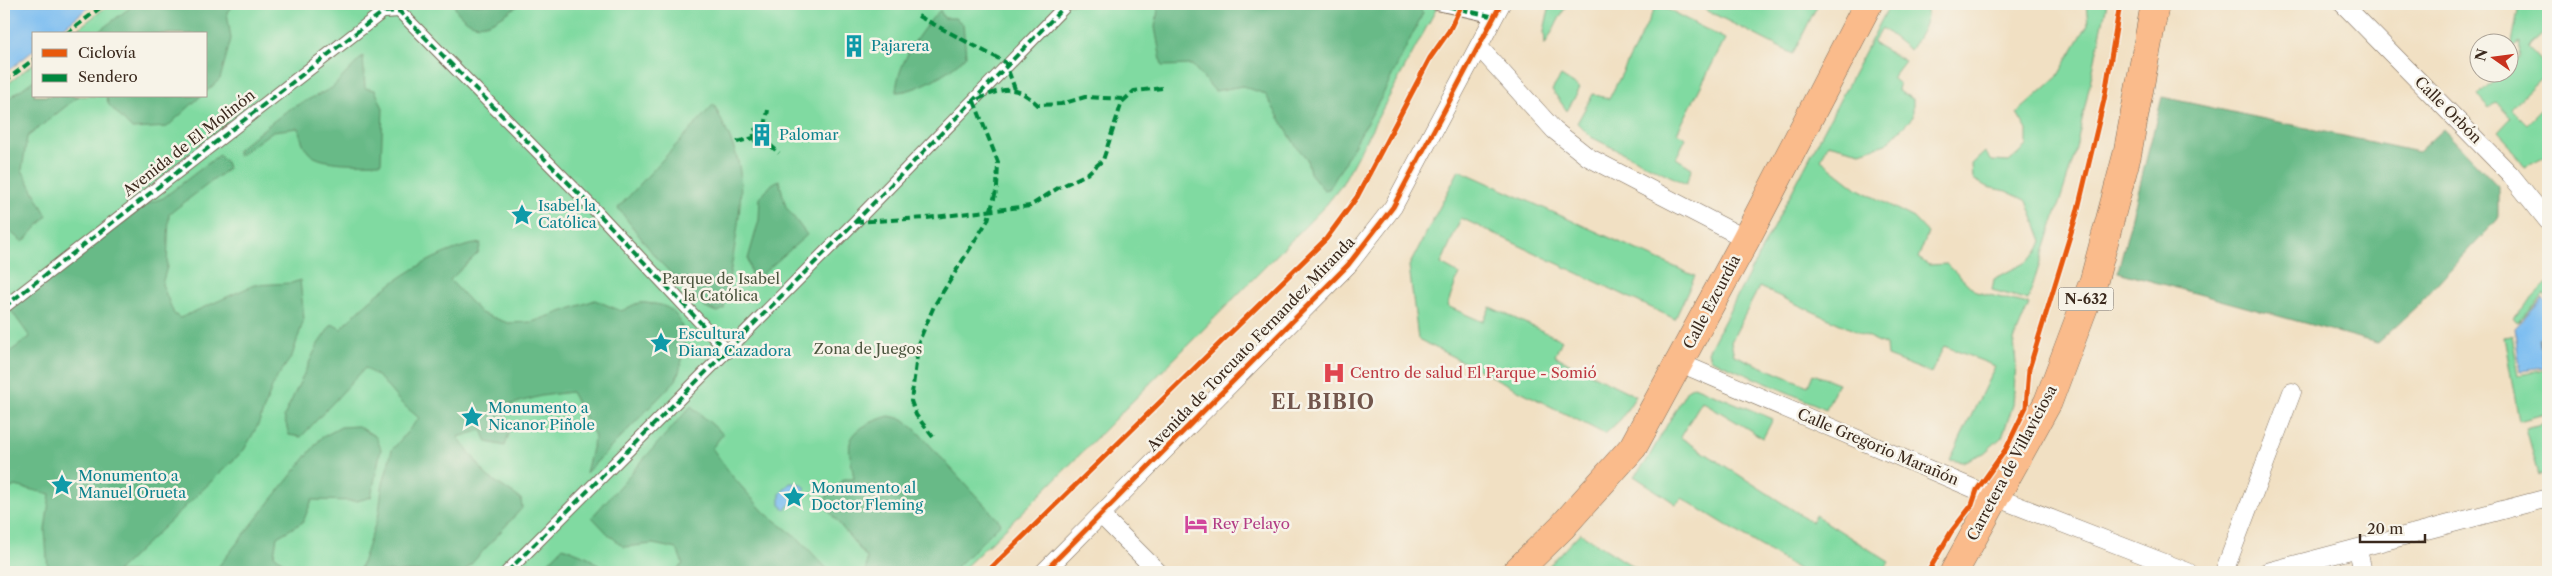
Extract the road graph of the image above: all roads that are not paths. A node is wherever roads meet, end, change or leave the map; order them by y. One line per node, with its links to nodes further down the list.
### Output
1 (1067, 4): 12 (street)
2 (1437, 4): 7 (street)
3 (1868, 4): 10 (main road, Calle Ezcurdia)
4 (2155, 4): 15 (main road, Carretera de Villaviciosa / N-632)
5 (2343, 4): 9 (street, Calle Orbón)
6 (389, 8): 11 (street, Avenida de El Molinón); 12 (street)
7 (1498, 10): 8 (street, Avenida de Torcuato Fernandez Miranda)
8 (1479, 47): 10 (street); 17 (street, Avenida de Torcuato Fernandez Miranda)
9 (2548, 221)
10 (1746, 239): 13 (main road, Calle Ezcurdia)
11 (4, 307)
12 (728, 352): 19 (street)
13 (1680, 363): 15 (street, Calle Gregorio Marañón); 22 (main road, Calle Ezcurdia)
14 (2292, 392): 25 (street)
15 (1995, 498): 23 (main road, Carretera de Villaviciosa / N-632); 24 (street, Calle Gregorio Marañón)
16 (2548, 498): 18 (street)
17 (1101, 515): 20 (street, Avenida de Torcuato Fernandez Miranda); 21 (street)
18 (2358, 550): 26 (street); 27 (street)
19 (507, 572)
20 (1044, 572)
21 (1158, 572)
22 (1516, 572)
23 (1954, 572)
24 (2188, 572)
25 (2224, 572)
26 (2267, 572)
27 (2363, 572)

